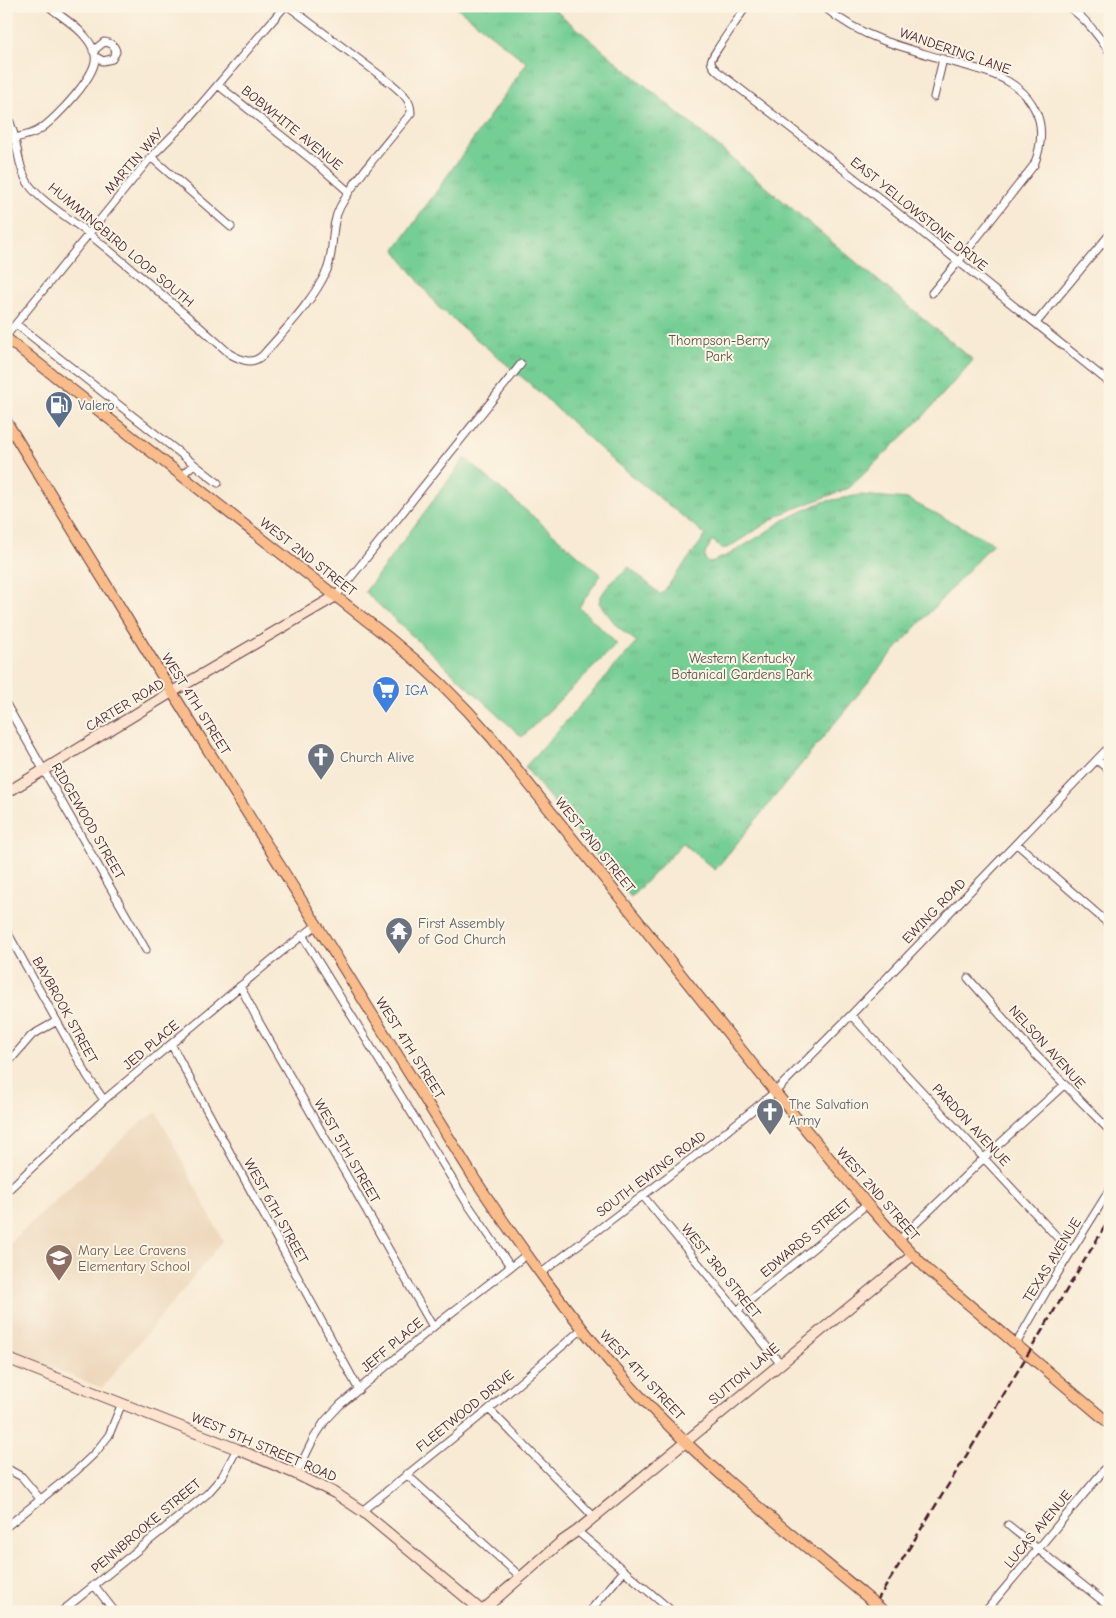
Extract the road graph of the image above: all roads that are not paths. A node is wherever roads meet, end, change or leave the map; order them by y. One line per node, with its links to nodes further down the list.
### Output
1 (48, 6): 11 (street)
2 (287, 6): 8 (street, MARTIN WAY); 14 (street)
3 (746, 6): 18 (street, EAST YELLOWSTONE DRIVE)
4 (823, 6): 7 (street, WANDERING LANE)
5 (1067, 6): 6 (street)
6 (1110, 52)
7 (943, 59): 9 (street); 18 (street, WANDERING LANE)
8 (218, 85): 13 (street, MARTIN WAY); 14 (street, BOBWHITE AVENUE)
9 (934, 97)
10 (6, 114): 11 (street, HUMMINGBIRD LOOP SOUTH)
11 (15, 138): 12 (street); 16 (street, HUMMINGBIRD LOOP SOUTH)
12 (6, 140)
13 (151, 157): 15 (street); 16 (street, MARTIN WAY)
14 (349, 192): 16 (street, HUMMINGBIRD LOOP SOUTH)
15 (230, 226)
16 (88, 233): 21 (street, MARTIN WAY)
17 (1110, 234): 20 (street)
18 (958, 262): 19 (street, WANDERING LANE); 20 (street, EAST YELLOWSTONE DRIVE)
19 (932, 293)
20 (1036, 323): 24 (street, EAST YELLOWSTONE DRIVE)
21 (16, 324): 22 (street, MARTIN WAY); 26 (street)
22 (6, 337): 27 (main road, WEST 2ND STREET)
23 (521, 364): 29 (street)
24 (1110, 383)
25 (6, 421): 30 (main road, WEST 4TH STREET)
26 (193, 464): 27 (street); 28 (street)
27 (182, 475): 29 (main road, WEST 2ND STREET)
28 (218, 484)
29 (336, 596): 30 (street, CARTER ROAD); 50 (main road, WEST 2ND STREET)
30 (172, 692): 34 (street, CARTER ROAD); 38 (main road, WEST 4TH STREET)
31 (6, 704): 34 (street, RIDGEWOOD STREET)
32 (1110, 746): 33 (street, EWING ROAD)
33 (1097, 760): 35 (street); 37 (street, EWING ROAD)
34 (44, 770): 36 (street, CARTER ROAD); 42 (street, RIDGEWOOD STREET)
35 (1110, 771)
36 (6, 794)
37 (1016, 844): 39 (street); 45 (street, EWING ROAD)
38 (318, 924): 41 (street, JED PLACE); 61 (main road, WEST 4TH STREET)
39 (1110, 925)
40 (7, 933): 46 (street, BAYBROOK STREET)
41 (302, 935): 44 (street, JED PLACE); 62 (street)
42 (146, 950)
43 (968, 978): 49 (street, NELSON AVENUE)
44 (240, 986): 47 (street, JED PLACE); 65 (street, WEST 5TH STREET)
45 (852, 1015): 50 (street, EWING ROAD); 53 (street, PARDON AVENUE)
46 (57, 1021): 48 (street); 51 (street, BAYBROOK STREET)
47 (171, 1044): 51 (street, JED PLACE); 70 (street, WEST 6TH STREET)
48 (6, 1066)
49 (1064, 1085): 52 (street, NELSON AVENUE); 53 (street)
50 (775, 1092): 56 (street, SOUTH EWING ROAD); 57 (main road, WEST 2ND STREET)
51 (104, 1100): 55 (street, JED PLACE)
52 (1110, 1131)
53 (984, 1158): 58 (street); 59 (street, PARDON AVENUE)
54 (1110, 1189): 59 (street, TEXAS AVENUE)
55 (6, 1192)
56 (643, 1196): 63 (street, SOUTH EWING ROAD); 64 (street, WEST 3RD STREET)
57 (867, 1204): 58 (main road, WEST 2ND STREET); 64 (street, EDWARDS STREET)
58 (899, 1240): 60 (main road, WEST 2ND STREET)
59 (1071, 1252): 67 (street, TEXAS AVENUE)
60 (913, 1254): 67 (main road, WEST 2ND STREET); 69 (street, SUTTON LANE)
61 (526, 1255): 62 (street, JEFF PLACE); 63 (main road, WEST 4TH STREET)
62 (510, 1266): 65 (street, JEFF PLACE)
63 (540, 1274): 66 (main road, WEST 4TH STREET)
64 (737, 1311): 69 (street, WEST 3RD STREET)
65 (433, 1327): 70 (street, JEFF PLACE)
66 (582, 1329): 72 (street, FLEETWOOD DRIVE); 74 (main road, WEST 4TH STREET)
67 (1016, 1344): 73 (main road, WEST 2ND STREET)
68 (6, 1358): 71 (street, WEST 5TH STREET ROAD)
69 (780, 1362): 74 (street, SUTTON LANE)
70 (359, 1390): 78 (street, JEFF PLACE)
71 (122, 1404): 75 (street, WEST 5TH STREET ROAD); 80 (street)
72 (488, 1409): 79 (street, FLEETWOOD DRIVE); 82 (street)
73 (1108, 1420)
74 (685, 1441): 82 (street, SUTTON LANE); 96 (main road, WEST 4TH STREET, bridge)
75 (237, 1449): 78 (street, WEST 5TH STREET ROAD); 89 (street, PENNBROOKE STREET)
76 (1110, 1463): 86 (street, LUCAS AVENUE)
77 (6, 1468): 80 (street)
78 (296, 1474): 81 (street, WEST 5TH STREET ROAD)
79 (406, 1474): 81 (street, FLEETWOOD DRIVE); 88 (street)
80 (41, 1500): 84 (street)
81 (362, 1511): 91 (street, WEST 5TH STREET ROAD)
82 (594, 1517): 85 (street, SUTTON LANE)
83 (1008, 1525): 86 (street)
84 (6, 1527)
85 (577, 1531): 87 (street); 88 (street)
86 (1038, 1550): 90 (street); 97 (street, LUCAS AVENUE)
87 (624, 1571): 94 (street); 95 (street)
88 (521, 1578): 91 (street)
89 (94, 1586): 92 (street, PENNBROOKE STREET); 93 (street)
90 (1110, 1607)
91 (482, 1611)
92 (61, 1612)
93 (114, 1612)
94 (590, 1612)
95 (673, 1612)
96 (885, 1612)
97 (985, 1612)

